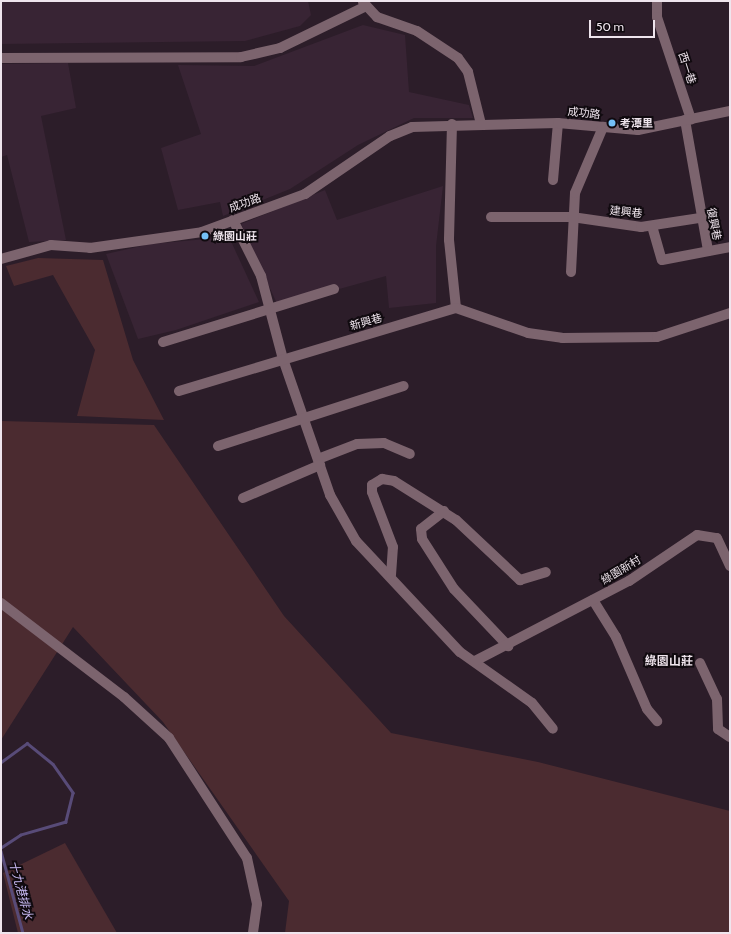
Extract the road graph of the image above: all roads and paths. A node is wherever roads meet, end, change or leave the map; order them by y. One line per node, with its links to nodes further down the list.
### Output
1 (657, 1): 5 (street, 西一巷)
2 (364, 4): 3 (street); 8 (street)
3 (1, 58)
4 (730, 111): 5 (street, 成功路)
5 (688, 120): 9 (street, 成功路); 13 (street, 復興巷)
6 (558, 123): 8 (street, 成功路); 9 (street, 成功路); 10 (street)
7 (452, 124): 8 (street, 成功路); 14 (street, 成功路); 21 (street)
8 (481, 124)
9 (604, 128): 12 (street)
10 (553, 180)
11 (491, 217): 12 (street, 建興巷)
12 (572, 217): 15 (street, 建興巷); 19 (street)
13 (700, 218): 15 (street, 建興巷); 17 (street, 復興巷)
14 (232, 220): 18 (street, 成功路); 22 (street)
15 (652, 226): 17 (street, 復興巷)
16 (730, 247): 17 (street)
17 (708, 251)
18 (1, 259)
19 (571, 272)
20 (334, 289): 22 (street)
21 (456, 308): 23 (street); 25 (street, 新興巷)
22 (272, 309): 24 (street); 25 (street)
23 (730, 313)
24 (163, 342)
25 (284, 359): 27 (street, 新興巷); 28 (street)
26 (404, 386): 28 (street)
27 (179, 391)
28 (303, 416): 29 (street); 31 (street)
29 (218, 446)
30 (410, 454): 31 (street)
31 (319, 462): 32 (street); 36 (street)
32 (243, 498)
33 (444, 512): 35 (street); 36 (street); 39 (street)
34 (730, 566): 37 (street, 綠園新村)
35 (546, 572)
36 (391, 575): 40 (street)
37 (593, 600): 39 (street, 綠園新村); 42 (street)
38 (1, 603): 45 (street)
39 (508, 646): 40 (street, 綠園新村)
40 (475, 661): 43 (street)
41 (700, 663): 44 (street)
42 (657, 721)
43 (553, 729)
44 (730, 737)
45 (253, 933)

